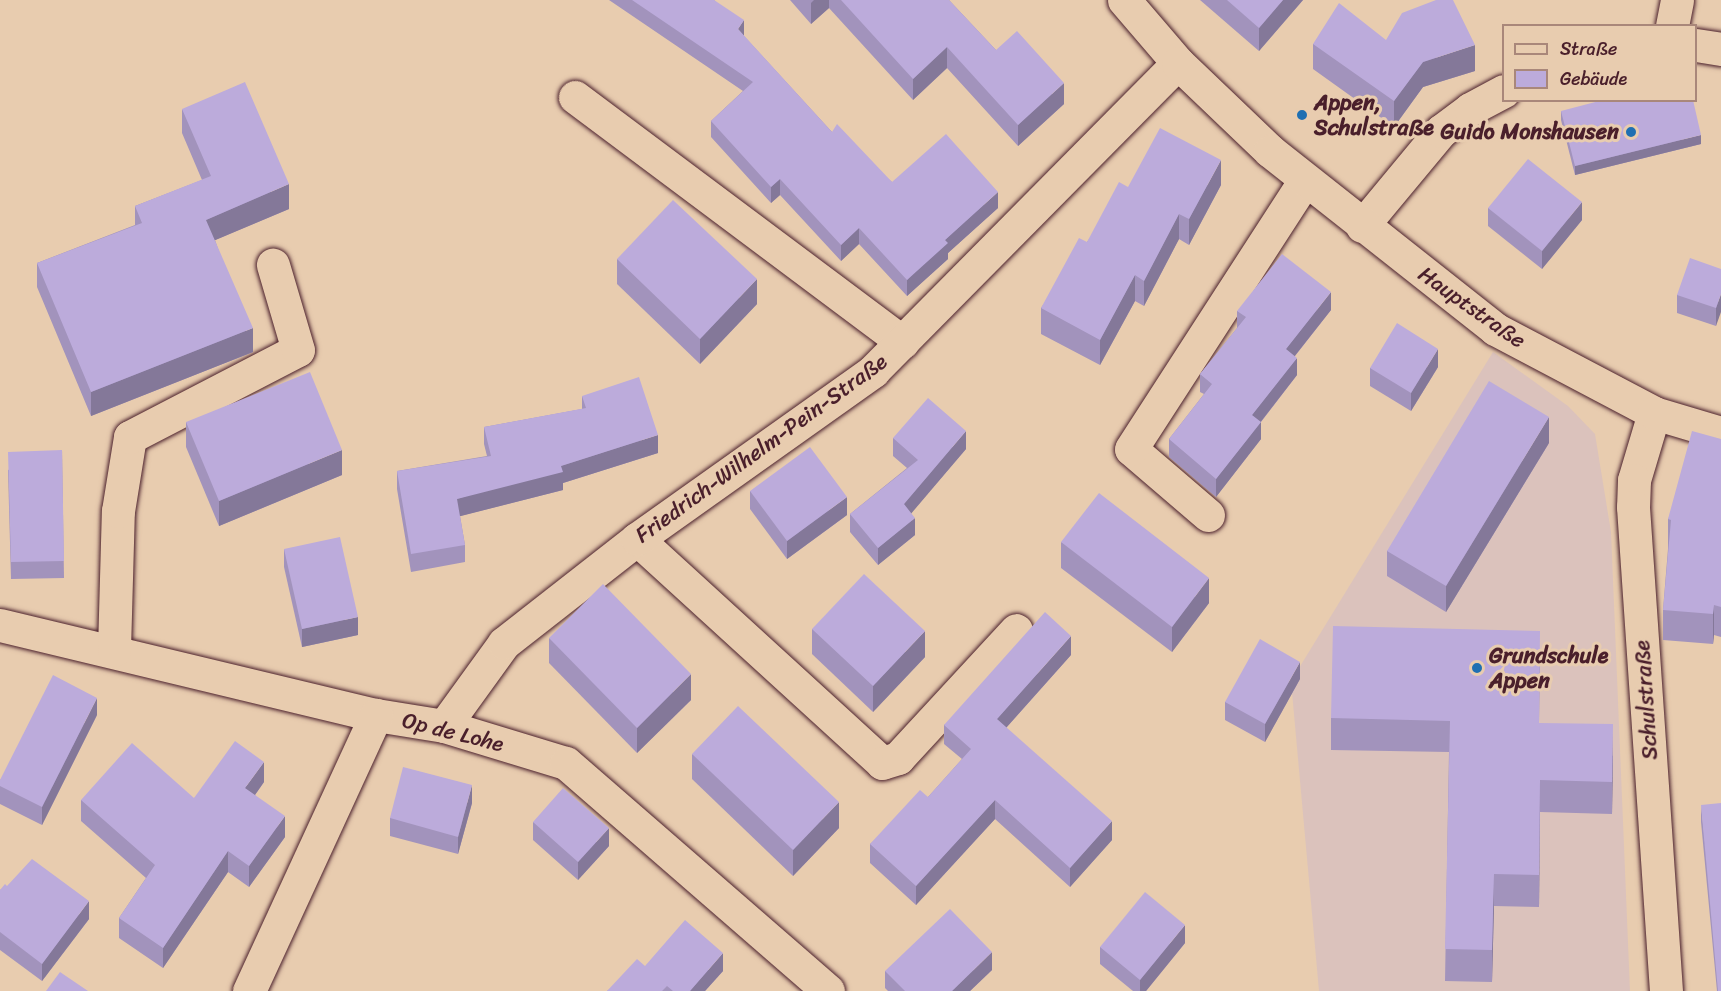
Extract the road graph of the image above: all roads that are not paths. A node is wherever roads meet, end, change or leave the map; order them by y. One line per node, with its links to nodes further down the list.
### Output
1 (1124, 0): 6 (street, Hauptstraße)
2 (1677, 0): 3 (street)
3 (1672, 24)
4 (1697, 45): 5 (street)
5 (1721, 49)
6 (1178, 63): 9 (street, Hauptstraße); 12 (street, Friedrich-Wilhelm-Pein-Straße)
7 (1502, 92): 10 (street)
8 (575, 97): 12 (street)
9 (1305, 180): 10 (street, Hauptstraße); 15 (street)
10 (1362, 226): 13 (street, Hauptstraße)
11 (273, 265): 19 (street)
12 (903, 342): 16 (street, Friedrich-Wilhelm-Pein-Straße)
13 (1654, 412): 14 (street, Hauptstraße); 24 (street, Schulstraße)
14 (1721, 433)
15 (1208, 515)
16 (637, 538): 18 (street); 21 (street, Friedrich-Wilhelm-Pein-Straße)
17 (0, 625): 19 (street, Op de Lohe)
18 (1016, 630)
19 (114, 650): 20 (street, Op de Lohe)
20 (376, 715): 21 (street, Op de Lohe); 22 (street)
21 (444, 726): 23 (street, Op de Lohe)
22 (249, 991)
23 (828, 991)
24 (1666, 991)

